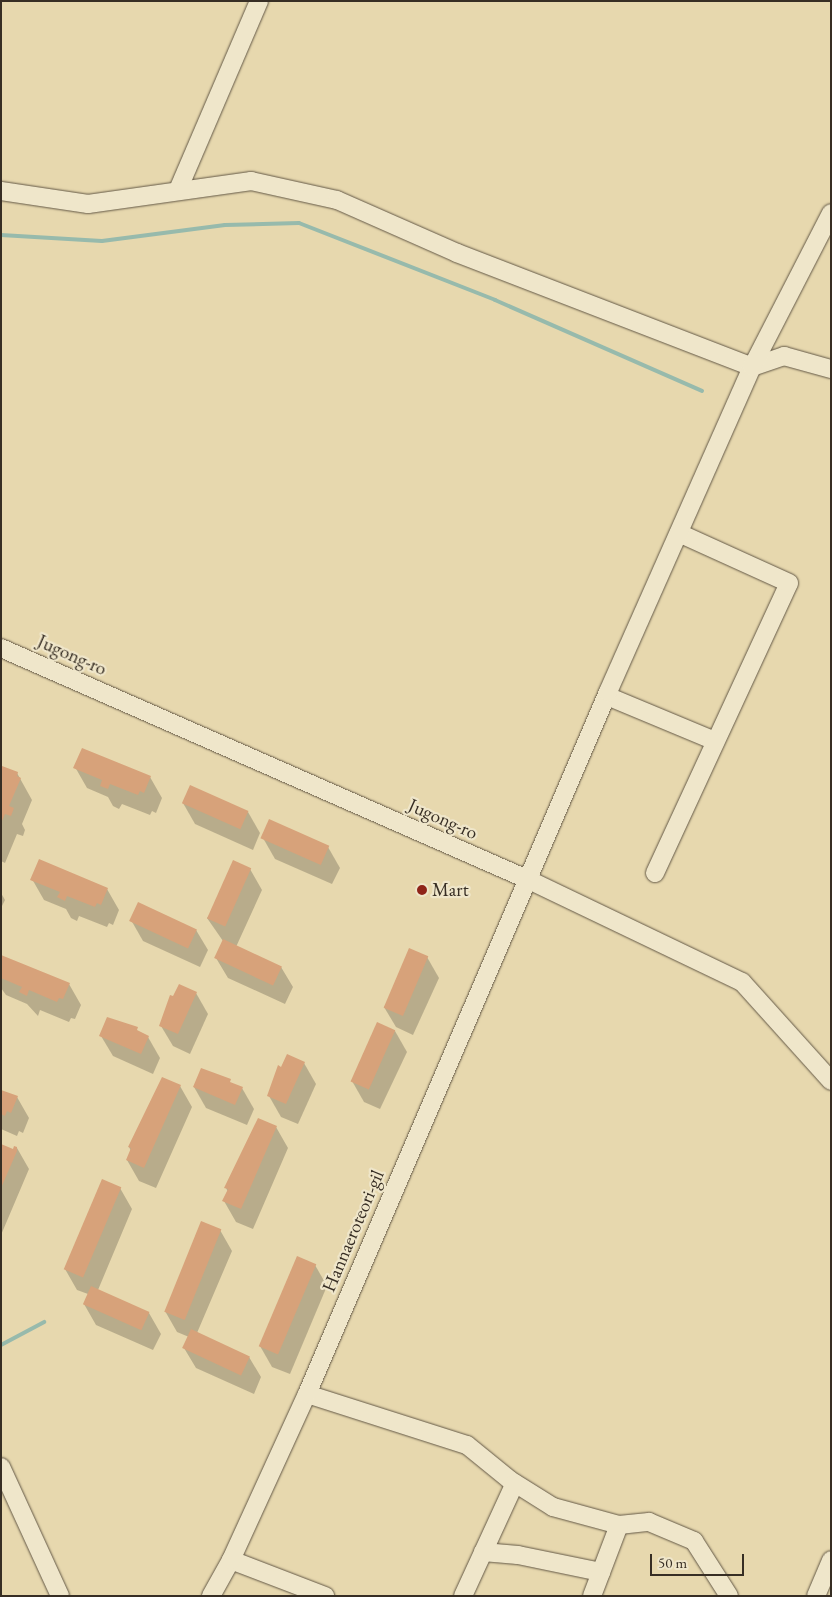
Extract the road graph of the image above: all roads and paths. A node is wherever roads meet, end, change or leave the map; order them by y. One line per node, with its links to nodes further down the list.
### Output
1 (259, 1): 2 (street)
2 (178, 190): 3 (street); 5 (street)
3 (1, 191)
4 (831, 213): 5 (street, Hannaeroteori-gil)
5 (752, 367): 6 (street); 7 (street, Hannaeroteori-gil)
6 (831, 370)
7 (679, 533): 9 (street, Hannaeroteori-gil); 10 (street)
8 (1, 648): 12 (street, Jugong-ro)
9 (607, 696): 10 (street); 12 (street, Hannaeroteori-gil)
10 (715, 741): 11 (street)
11 (655, 873)
12 (528, 880): 13 (street, Jugong-ro); 14 (street, Hannaeroteori-gil)
13 (831, 1081)
14 (307, 1394): 16 (street); 19 (street, Hannaeroteori-gil)
15 (1, 1467): 22 (street)
16 (515, 1484): 17 (street); 18 (street)
17 (619, 1525): 21 (street); 27 (street)
18 (484, 1552): 21 (street); 25 (street)
19 (231, 1560): 23 (street, Hannaeroteori-gil); 24 (street)
20 (831, 1560): 28 (street)
21 (601, 1572): 26 (street)
22 (60, 1596)
23 (211, 1596)
24 (325, 1596)
25 (463, 1596)
26 (592, 1596)
27 (729, 1596)
28 (816, 1596)

